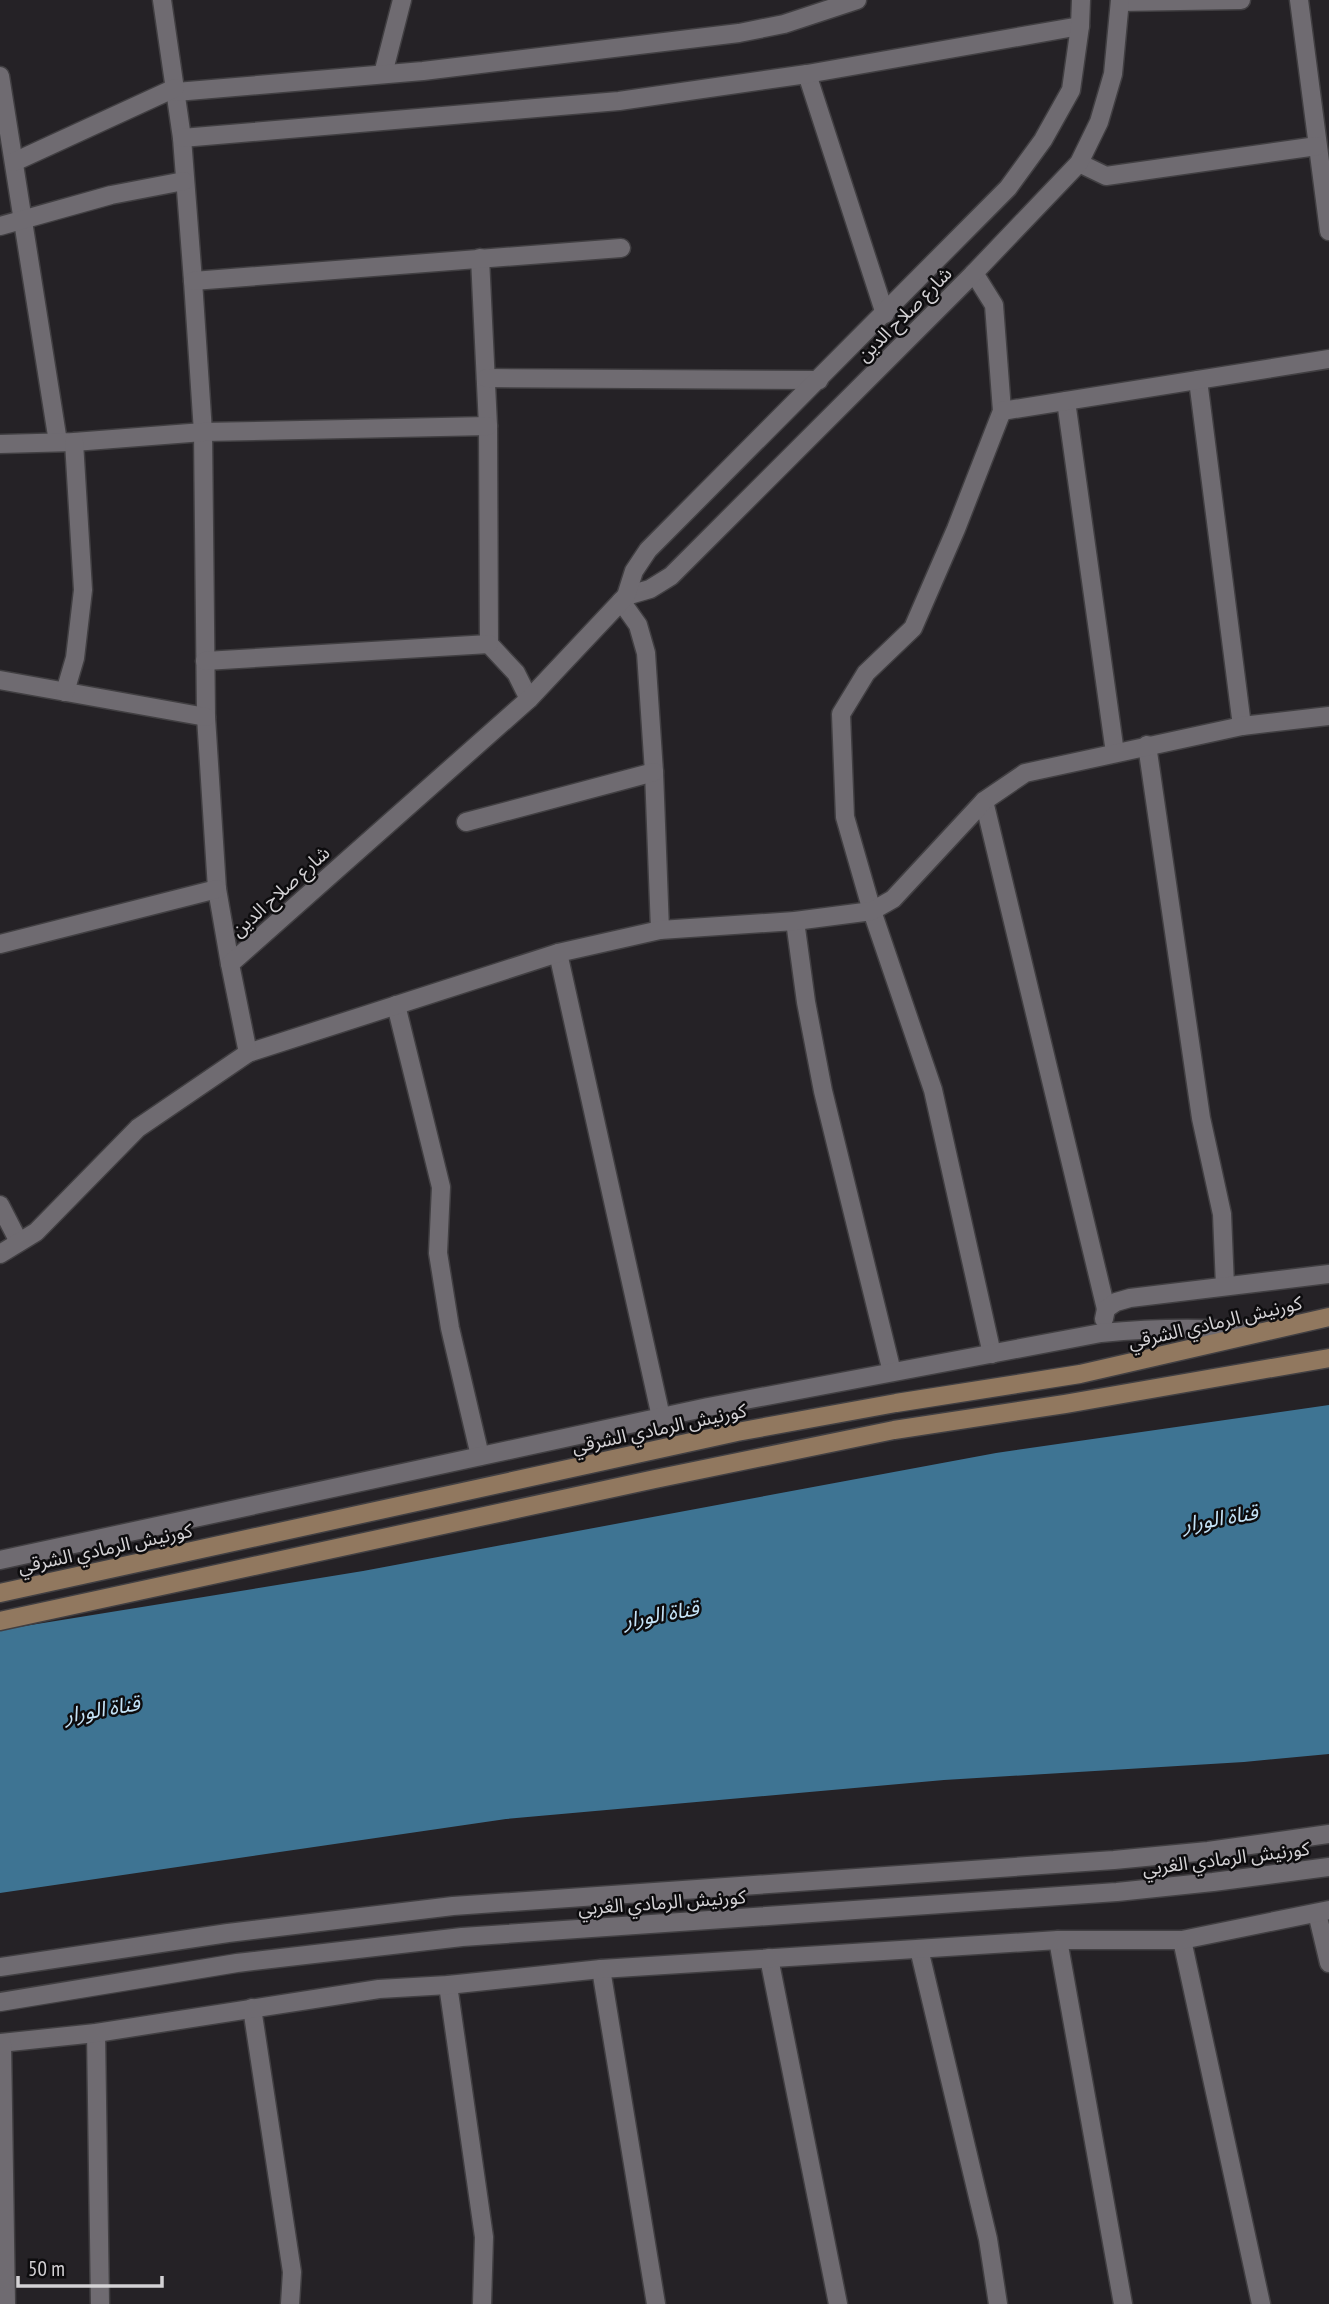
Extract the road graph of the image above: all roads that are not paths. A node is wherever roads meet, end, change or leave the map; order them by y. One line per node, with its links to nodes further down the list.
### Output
1 (162, 0): 12 (street)
2 (402, 0): 9 (street)
3 (857, 0): 9 (street)
4 (1081, 0): 8 (street, شارع صلاح الدين)
5 (1241, 0): 7 (street)
6 (1299, 0): 15 (street)
7 (1120, 1): 16 (street, شارع صلاح الدين)
8 (1080, 26): 10 (street); 27 (street, شارع صلاح الدين)
9 (383, 74): 12 (street)
10 (807, 74): 14 (street); 27 (street)
11 (0, 76): 13 (street)
12 (176, 92): 14 (street); 17 (street)
13 (2, 98): 17 (street)
14 (181, 131): 19 (street)
15 (1317, 146): 16 (street); 18 (street)
16 (1079, 163): 25 (street, شارع صلاح الدين)
17 (15, 168): 20 (street)
18 (1325, 180): 22 (street)
19 (184, 181): 20 (street); 26 (street)
20 (21, 210): 21 (street); 36 (street)
21 (0, 226)
22 (1329, 231)
23 (621, 248): 24 (street)
24 (480, 258): 26 (street); 29 (street)
25 (974, 273): 33 (street); 38 (street, شارع صلاح الدين)
26 (193, 281): 35 (street)
27 (885, 314): 30 (street, شارع صلاح الدين)
28 (1329, 359): 31 (street)
29 (486, 378): 30 (street); 34 (street)
30 (819, 380): 38 (street, شارع صلاح الدين)
31 (1198, 380): 32 (street); 46 (street)
32 (1066, 401): 33 (street); 48 (street)
33 (1002, 411): 53 (street)
34 (488, 426): 35 (street); 39 (street)
35 (204, 432): 36 (street); 40 (street)
36 (66, 442): 37 (street); 42 (street)
37 (0, 444)
38 (623, 598): 43 (street, شارع صلاح الدين); 49 (street)
39 (489, 644): 40 (street); 43 (street)
40 (205, 661): 45 (street)
41 (0, 680): 42 (street)
42 (65, 692): 45 (street)
43 (529, 699): 58 (street, شارع صلاح الدين)
44 (1329, 716): 46 (street)
45 (206, 717): 52 (street)
46 (1242, 726): 47 (street)
47 (1147, 745): 48 (street); 65 (street)
48 (1115, 753): 50 (street)
49 (654, 772): 51 (street); 55 (street)
50 (984, 801): 53 (street); 66 (street)
51 (466, 822)
52 (217, 889): 56 (street); 58 (street)
53 (872, 911): 54 (street); 70 (street)
54 (795, 921): 55 (street); 72 (street)
55 (660, 930): 57 (street)
56 (0, 944)
57 (558, 953): 59 (street); 73 (street)
58 (230, 964): 60 (street, شارع صلاح الدين)
59 (396, 1005): 60 (street); 74 (street)
60 (248, 1053): 62 (street)
61 (0, 1205): 62 (street)
62 (19, 1242): 63 (street)
63 (0, 1254)
64 (1329, 1274): 65 (street)
65 (1226, 1286): 66 (street)
66 (1105, 1309): 68 (street)
67 (1329, 1317): 69 (main road, كورنيش الرمادي الشرقي)
68 (1101, 1333): 69 (street); 70 (street)
69 (1261, 1333): 76 (main road, كورنيش الرمادي الشرقي)
70 (992, 1354): 72 (street)
71 (1329, 1358): 77 (main road)
72 (892, 1373): 73 (street)
73 (661, 1417): 74 (street)
74 (480, 1456): 75 (street)
75 (0, 1560)
76 (0, 1593)
77 (0, 1621)
78 (1329, 1834): 80 (street, كورنيش الرمادي الغربي)
79 (1329, 1867): 81 (street, كورنيش الرمادي الغربي)
80 (956, 1871): 81 (street); 88 (street, كورنيش الرمادي الغربي)
81 (959, 1903): 91 (street, كورنيش الرمادي الغربي)
82 (1323, 1912): 84 (street); 87 (street)
83 (1058, 1940): 84 (street); 85 (street); 102 (street)
84 (1182, 1940): 103 (street)
85 (919, 1949): 86 (street); 101 (street)
86 (769, 1958): 89 (street); 100 (street)
87 (1329, 1963)
88 (0, 1968)
89 (601, 1969): 90 (street); 99 (street)
90 (448, 1985): 92 (street); 98 (street)
91 (0, 2002)
92 (252, 2008): 93 (street); 97 (street)
93 (96, 2033): 94 (street); 96 (street)
94 (1, 2043): 95 (street)
95 (6, 2304)
96 (100, 2304)
97 (290, 2304)
98 (482, 2304)
99 (656, 2304)
100 (838, 2304)
101 (998, 2304)
102 (1123, 2304)
103 (1261, 2304)

